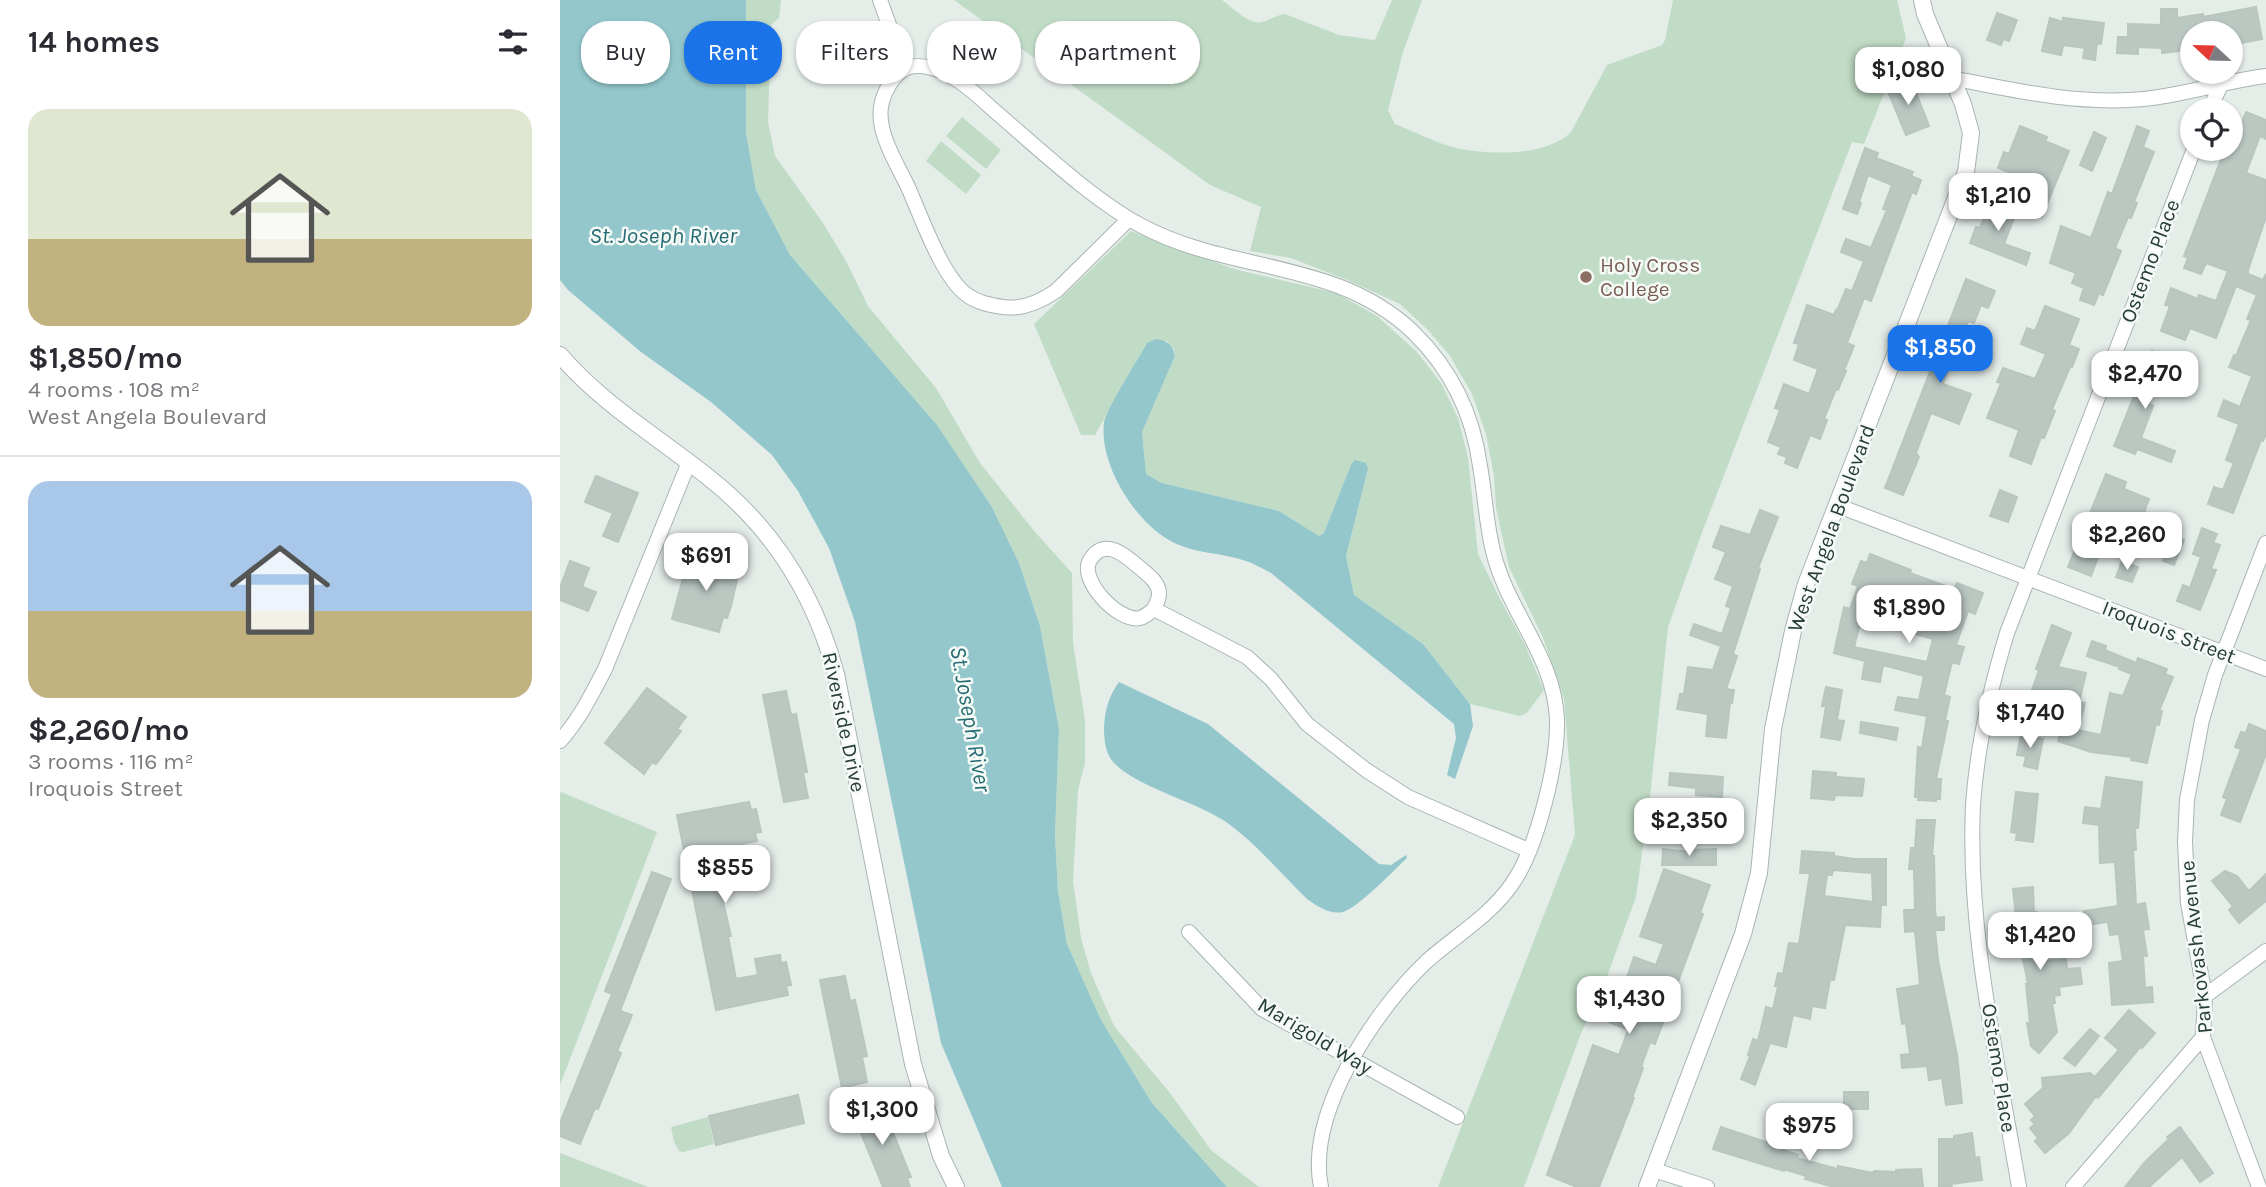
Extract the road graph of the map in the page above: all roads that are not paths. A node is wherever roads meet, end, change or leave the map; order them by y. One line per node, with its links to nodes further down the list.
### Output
1 (880, 0): 3 (street)
2 (1922, 0): 6 (street, West Angela Boulevard)
3 (888, 21)
4 (913, 68): 11 (street)
5 (2266, 76): 8 (street)
6 (1952, 78): 8 (street); 14 (street, West Angela Boulevard)
7 (890, 84): 11 (street)
8 (2221, 85): 9 (street)
9 (2215, 98)
10 (2189, 161): 16 (street, Ostemo Place)
11 (1129, 219): 21 (street)
12 (560, 355): 13 (street, Riverside Drive)
13 (689, 462): 20 (street); 29 (street, Riverside Drive)
14 (1836, 505): 16 (street, Iroquois Street); 28 (street, West Angela Boulevard)
15 (2266, 543): 18 (street, Parkovash Avenue)
16 (2027, 579): 18 (street, Iroquois Street); 33 (street, Ostemo Place)
17 (1154, 609): 17 (street); 21 (street)
18 (2224, 653): 19 (street, Iroquois Street); 24 (street, Parkovash Avenue)
19 (2266, 669)
20 (560, 741)
21 (1528, 850): 26 (street)
22 (1189, 932): 26 (street, Marigold Way)
23 (2266, 951): 24 (street)
24 (2205, 996): 25 (street, Parkovash Avenue)
25 (2203, 1037): 34 (street); 35 (street, Parkovash Avenue)
26 (1353, 1060): 27 (street, Marigold Way); 30 (street)
27 (1457, 1117)
28 (1654, 1170): 31 (street, West Angela Boulevard); 32 (street)
29 (956, 1187)
30 (1321, 1187)
31 (1647, 1187)
32 (1707, 1187)
33 (2019, 1187)
34 (2073, 1187)
35 (2259, 1187)

